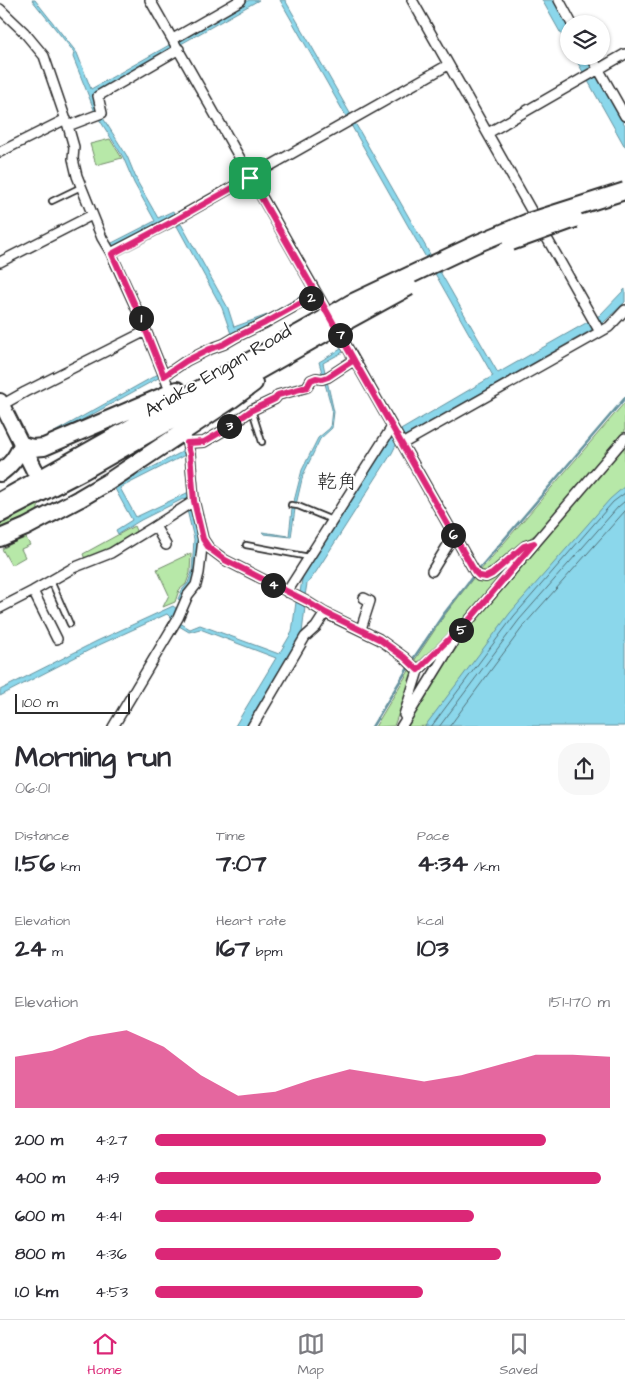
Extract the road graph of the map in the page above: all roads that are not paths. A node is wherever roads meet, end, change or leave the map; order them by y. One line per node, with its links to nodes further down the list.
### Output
1 (150, 0): 7 (street)
2 (242, 0): 7 (street)
3 (412, 0): 10 (street)
4 (558, 0): 6 (street)
5 (0, 9): 14 (street)
6 (567, 15)
7 (173, 39): 8 (street)
8 (179, 49): 14 (street); 17 (street)
9 (625, 54): 12 (street)
10 (448, 65): 15 (street); 17 (street)
11 (596, 65): 12 (street)
12 (598, 69): 13 (street); 15 (street)
13 (625, 116)
14 (67, 123): 16 (street); 18 (street)
15 (488, 132): 28 (street)
16 (0, 152)
17 (250, 178): 23 (street); 25 (street)
18 (81, 187): 20 (lane); 22 (street)
19 (625, 191): 29 (highway, Ariake Engan Road, bridge)
20 (52, 201)
21 (625, 202): 29 (highway, Ariake Engan Road, bridge)
22 (92, 215): 23 (street); 24 (street)
23 (112, 254): 27 (street)
24 (0, 262)
25 (317, 294): 30 (street); 31 (street)
26 (625, 310): 28 (street)
27 (146, 331): 31 (street); 33 (street)
28 (600, 332): 38 (street)
29 (311, 333): 39 (highway); 41 (highway, Ariake Engan Road); 45 (highway)
30 (354, 360): 34 (street); 35 (street)
31 (164, 376): 32 (street)
32 (169, 388)
33 (1, 404): 39 (main road)
34 (252, 410): 37 (lane); 43 (street)
35 (393, 429): 38 (street); 47 (street)
36 (625, 438): 52 (street)
37 (262, 442)
38 (402, 444): 49 (street)
39 (22, 445): 40 (highway); 41 (highway)
40 (0, 472)
41 (41, 485): 42 (highway, Ariake Engan Road); 45 (highway); 46 (highway, Ariake Engan Road)
42 (0, 501)
43 (194, 501): 48 (street); 51 (street)
44 (291, 505): 47 (lane)
45 (56, 511): 50 (highway)
46 (0, 514)
47 (332, 520): 55 (street)
48 (155, 526): 54 (street); 57 (street)
49 (454, 535): 52 (street); 56 (street)
50 (0, 538)
51 (203, 539): 59 (street); 68 (street)
52 (534, 543): 65 (street)
53 (246, 545): 55 (lane)
54 (166, 546)
55 (309, 557): 59 (street)
56 (432, 571)
57 (51, 581): 58 (street); 63 (lane)
58 (33, 591): 61 (street); 66 (street)
59 (287, 592): 62 (street)
60 (364, 598): 64 (street)
61 (0, 608)
62 (326, 613): 64 (street); 69 (street)
63 (70, 624)
64 (362, 629): 67 (street)
65 (460, 631): 67 (street); 70 (street)
66 (57, 639)
67 (418, 670): 70 (street)
68 (114, 726)
69 (252, 726)
70 (401, 726)

